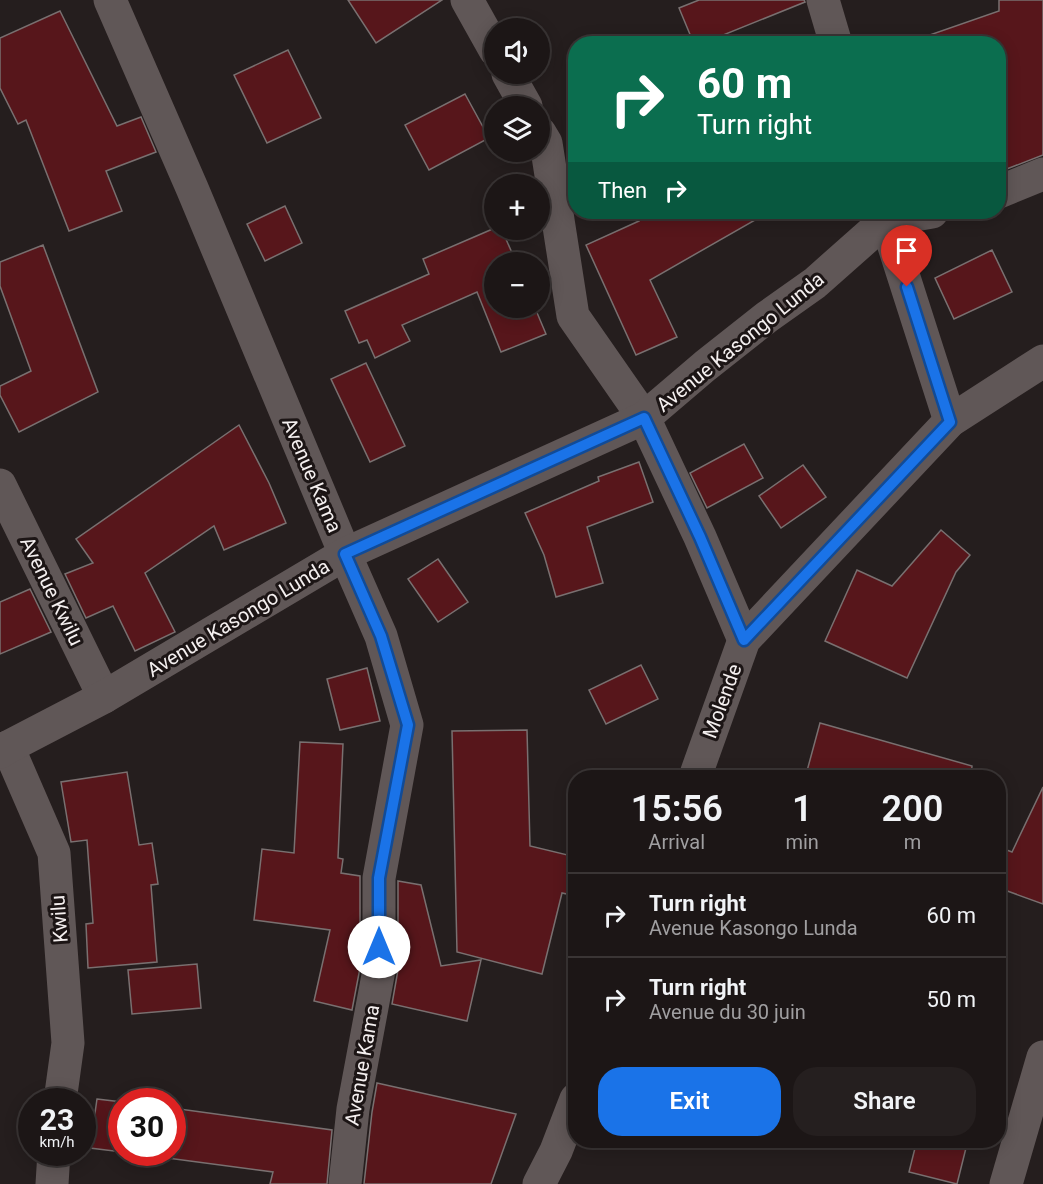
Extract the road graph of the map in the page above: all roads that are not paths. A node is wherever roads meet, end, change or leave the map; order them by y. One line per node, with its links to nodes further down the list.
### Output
1 (110, 0): 15 (street, Avenue Kama)
2 (468, 0): 4 (street)
3 (823, 0): 5 (street)
4 (484, 30)
5 (834, 36)
6 (549, 162): 12 (street)
7 (1043, 174): 8 (street)
8 (1006, 189)
9 (882, 219): 12 (street, Avenue Kasongo Lunda)
10 (886, 219): 13 (street)
11 (1043, 361): 13 (street, Molende)
12 (644, 418): 15 (street, Avenue Kasongo Lunda); 16 (street)
13 (950, 422): 16 (street, Molende)
14 (0, 485): 17 (street, Avenue Kwilu)
15 (345, 554): 17 (street, Avenue Kasongo Lunda); 25 (street, Avenue Kama)
16 (744, 640): 19 (street, Molende)
17 (104, 697): 18 (street, Avenue Kasongo Lunda)
18 (4, 749): 21 (street, Kwilu)
19 (698, 770)
20 (1043, 1057): 27 (street)
21 (62, 1088)
22 (568, 1120): 26 (street)
23 (53, 1166): 24 (street)
24 (52, 1184)
25 (345, 1184)
26 (539, 1184)
27 (1006, 1184)

